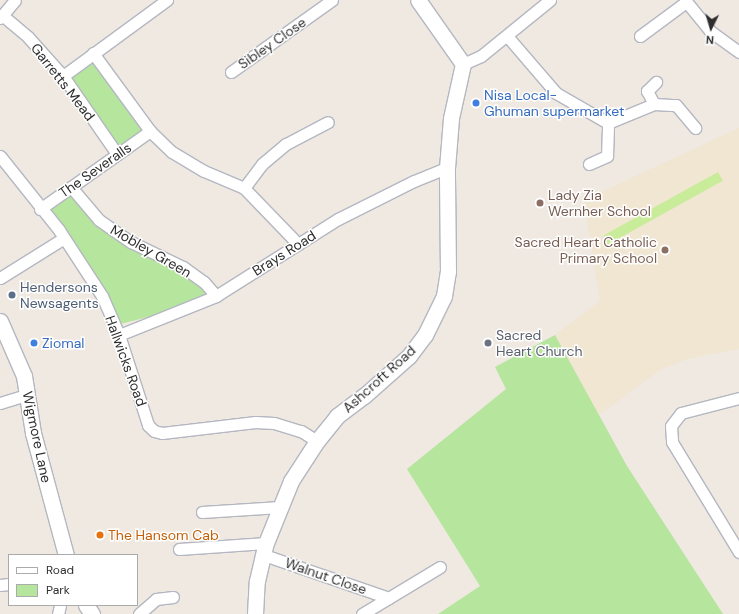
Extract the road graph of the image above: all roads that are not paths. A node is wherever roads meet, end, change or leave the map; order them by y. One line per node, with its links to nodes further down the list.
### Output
1 (15, 0): 7 (street)
2 (167, 0): 10 (street)
3 (332, 0): 13 (street, Sibley Close)
4 (418, 0): 12 (street)
5 (550, 0): 8 (street)
6 (685, 1): 9 (street); 11 (street)
7 (1, 17): 14 (street, Garretts Mead)
8 (507, 36): 12 (street); 18 (street)
9 (640, 36)
10 (93, 52): 14 (street); 20 (street)
11 (739, 52)
12 (463, 64): 24 (street, Ashcroft Road)
13 (231, 72)
14 (63, 76): 21 (street, Garretts Mead)
15 (656, 82): 16 (street)
16 (654, 104): 18 (street); 19 (street)
17 (328, 122): 26 (street)
18 (608, 123): 23 (street)
19 (695, 128)
20 (150, 131): 21 (street, The Severalls); 26 (street)
21 (117, 154): 25 (street, The Severalls)
22 (0, 156): 27 (street, Hallwicks Road)
23 (589, 164)
24 (447, 168): 29 (street, Brays Road); 37 (street, Ashcroft Road)
25 (71, 187): 27 (street, The Severalls); 31 (street, Mobley Green)
26 (244, 188): 29 (street)
27 (40, 209): 28 (street, Hallwicks Road)
28 (64, 238): 30 (street); 33 (street, Hallwicks Road)
29 (298, 244): 31 (street, Brays Road)
30 (0, 278)
31 (216, 296): 33 (street, Brays Road)
32 (0, 321): 34 (street, Wigmore Lane)
33 (119, 334): 37 (street, Hallwicks Road)
34 (27, 395): 36 (street); 44 (street, Wigmore Lane)
35 (739, 398): 40 (street)
36 (0, 403)
37 (316, 441): 38 (street, Ashcroft Road)
38 (280, 507): 39 (street); 42 (street, Ashcroft Road)
39 (202, 512)
40 (735, 538): 43 (street)
41 (179, 549): 42 (street)
42 (265, 549): 47 (street, Walnut Close); 49 (street, Ashcroft Road)
43 (739, 552)
44 (66, 554)
45 (440, 567): 47 (street, Walnut Close)
46 (173, 597): 48 (street)
47 (389, 598): 50 (street, Walnut Close)
48 (139, 614)
49 (255, 614)
50 (362, 614)

